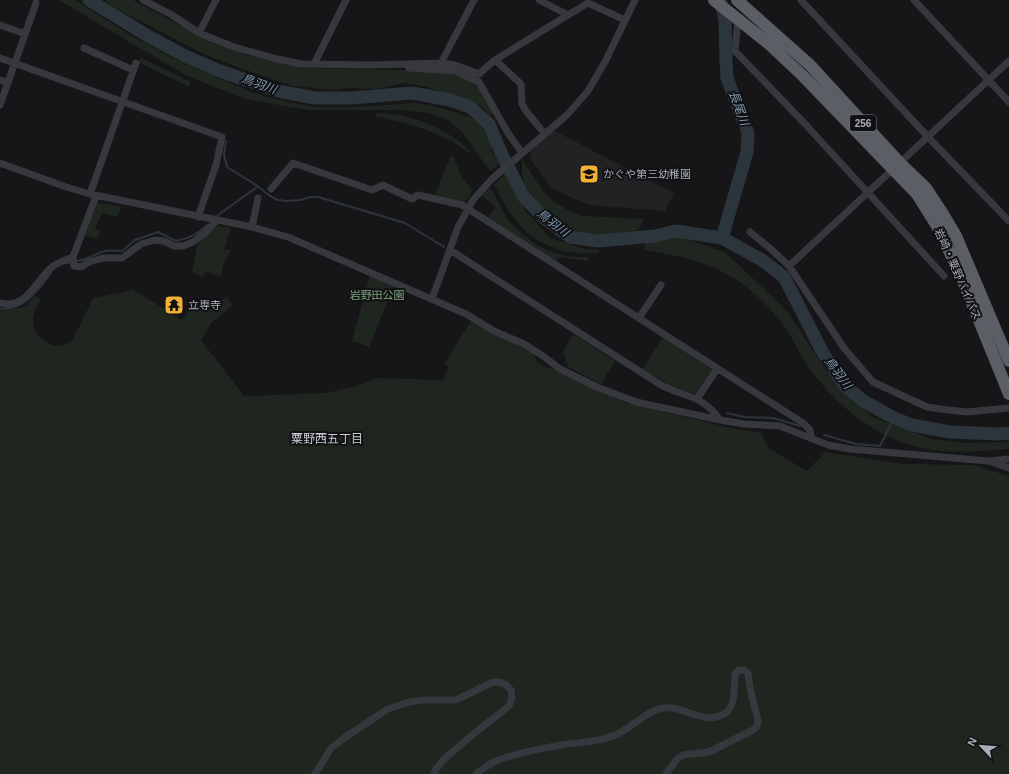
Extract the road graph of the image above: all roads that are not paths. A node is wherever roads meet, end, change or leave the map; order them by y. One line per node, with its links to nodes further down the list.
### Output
1 (143, 0): 16 (street)
2 (216, 0): 16 (street)
3 (346, 0): 24 (street)
4 (474, 0): 23 (street)
5 (540, 0): 12 (street)
6 (635, 0): 14 (street)
7 (714, 0): 13 (highway, 岩崎・粟野バイパス / 256)
8 (737, 0): 36 (highway, 岩崎・粟野バイパス / 256)
9 (801, 0): 33 (street)
10 (914, 0): 27 (street)
11 (36, 3): 17 (street)
12 (568, 15): 14 (street); 20 (street)
13 (733, 15): 36 (highway, 岩崎・粟野バイパス / 256); 38 (street)
14 (625, 20): 32 (street)
15 (0, 25): 17 (street)
16 (199, 33): 24 (street)
17 (25, 34): 22 (street)
18 (84, 48): 29 (street)
19 (0, 58): 22 (street)
20 (495, 60): 23 (street); 32 (street)
21 (1009, 61): 27 (street)
22 (14, 63): 28 (street); 29 (street)
23 (441, 63): 25 (street)
24 (314, 64): 25 (street)
25 (402, 64): 34 (street)
26 (0, 80): 28 (street)
27 (988, 80): 30 (street); 33 (street)
28 (8, 83): 31 (street)
29 (123, 102): 39 (street); 42 (street)
30 (1009, 102)
31 (0, 105)
32 (544, 133): 34 (street)
33 (928, 137): 36 (street); 44 (street)
34 (521, 154): 41 (street)
35 (0, 163): 39 (street)
36 (897, 166): 38 (street); 50 (highway, 岩崎・粟野バイパス / 256)
37 (271, 189): 41 (street)
38 (868, 192): 49 (street); 51 (street)
39 (93, 195): 42 (street); 48 (street)
40 (258, 198): 45 (street)
41 (468, 208): 47 (street); 55 (street)
42 (198, 217): 43 (street)
43 (214, 220): 45 (street); 48 (street)
44 (1009, 221)
45 (252, 227): 53 (street)
46 (750, 232): 49 (street)
47 (450, 250): 53 (street); 59 (street)
48 (74, 260): 54 (street)
49 (789, 266): 60 (street)
50 (963, 266): 56 (highway, 岩崎・粟野バイパス / 256); 58 (highway, 岩崎・粟野バイパス / 256)
51 (944, 276)
52 (661, 285): 55 (street)
53 (432, 299): 61 (street)
54 (0, 304)
55 (639, 318): 57 (street)
56 (1009, 360)
57 (717, 369): 59 (street); 62 (street)
58 (1009, 394)
59 (697, 399): 61 (street)
60 (1009, 408)
61 (720, 420): 62 (street)
62 (810, 437): 64 (street)
63 (1009, 458): 64 (street)
64 (988, 461): 65 (street)
65 (1009, 468)
66 (315, 774): 67 (street)
67 (434, 774)
68 (476, 774): 69 (street)
69 (666, 774)

